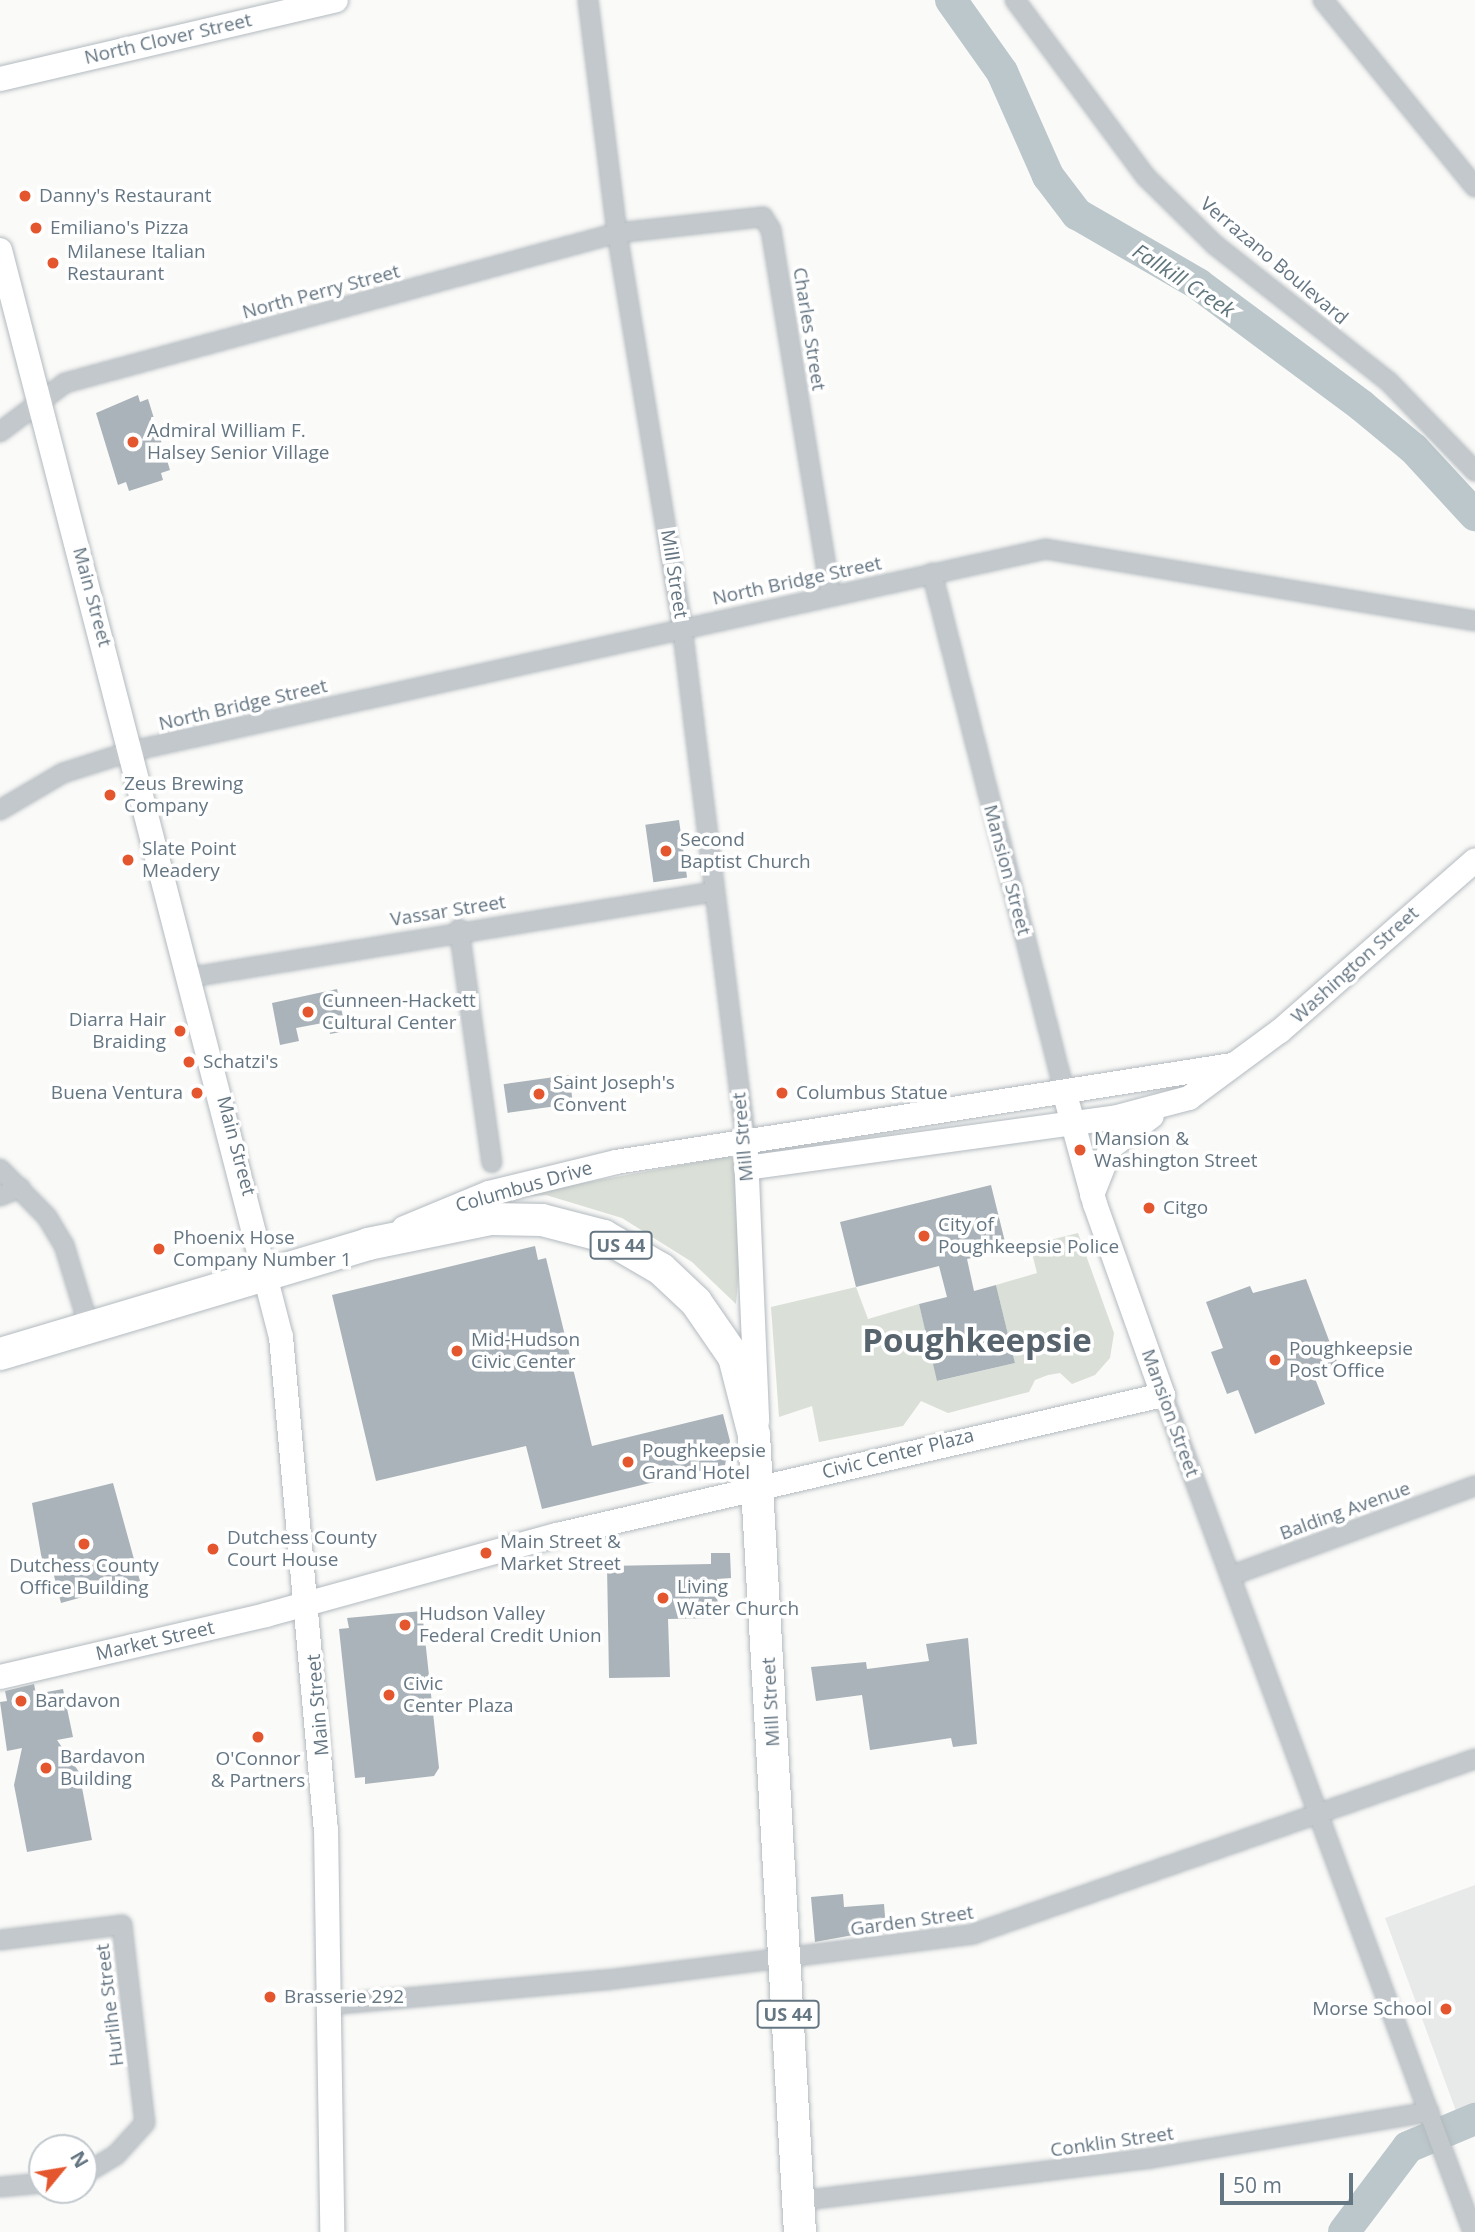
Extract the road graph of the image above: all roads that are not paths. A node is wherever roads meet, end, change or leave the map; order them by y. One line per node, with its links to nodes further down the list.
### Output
1 (336, 0): 5 (street, North Clover Street)
2 (588, 0): 7 (street, Mill Street)
3 (1015, 0): 11 (street, Verrazano Boulevard)
4 (1323, 0): 6 (street)
5 (0, 79)
6 (1475, 187)
7 (617, 233): 9 (street, North Perry Street); 13 (street, Charles Street); 15 (street, Mill Street)
8 (0, 250): 9 (street, Main Street)
9 (40, 402): 10 (street, North Perry Street); 16 (street, Main Street)
10 (0, 432)
11 (1475, 471)
12 (932, 573): 13 (street, North Bridge Street); 14 (street, North Bridge Street); 23 (street, Mansion Street)
13 (831, 596): 15 (street, North Bridge Street)
14 (1475, 621)
15 (682, 626): 16 (street, North Bridge Street); 19 (street, Mill Street)
16 (132, 751): 17 (street, North Bridge Street); 21 (street, Main Street)
17 (0, 810)
18 (1475, 860): 22 (street, Washington Street)
19 (712, 892): 20 (street, Vassar Street); 26 (street, Mill Street)
20 (459, 929): 21 (street, Vassar Street); 27 (street)
21 (192, 977): 34 (street, Main Street)
22 (1232, 1065): 23 (street, Washington Street); 24 (street, Washington Street)
23 (1065, 1094): 25 (street, Mansion Street); 26 (street, Columbus Drive)
24 (1180, 1101): 25 (street, Washington Street); 31 (street)
25 (1072, 1123): 28 (street); 31 (street, Mansion Street)
26 (746, 1143): 28 (street, Mill Street); 33 (street, Columbus Drive)
27 (492, 1163)
28 (746, 1168): 38 (street, Mill Street)
29 (0, 1169): 30 (street)
30 (20, 1188): 32 (street); 35 (street)
31 (1092, 1195): 37 (street, Mansion Street)
32 (0, 1196)
33 (368, 1244): 34 (highway, Columbus Drive / US 44); 38 (highway, US 44)
34 (267, 1274): 35 (highway, Columbus Drive / US 44); 42 (street, Main Street)
35 (89, 1327): 36 (highway, Columbus Drive / US 44)
36 (0, 1354)
37 (1163, 1395): 40 (street, Civic Center Plaza); 41 (street, Mansion Street)
38 (755, 1453): 40 (highway, Mill Street / US 44)
39 (1475, 1486): 41 (street, Balding Avenue)
40 (758, 1488): 42 (street, Civic Center Plaza); 47 (highway, Mill Street / US 44)
41 (1230, 1576): 45 (street, Mansion Street)
42 (309, 1602): 43 (street, Market Street); 48 (street, Main Street)
43 (0, 1677)
44 (1475, 1759): 45 (street, Garden Street)
45 (1318, 1813): 47 (street, Garden Street); 49 (street, Mansion Street)
46 (0, 1940): 50 (street, Hurlihe Street)
47 (785, 1959): 48 (street, Garden Street); 53 (highway, Mill Street / US 44)
48 (329, 2005): 54 (street, Main Street)
49 (1430, 2116): 53 (street, Conklin Street); 56 (street, Mansion Street)
50 (98, 2165)
51 (28, 2185): 52 (street)
52 (0, 2188)
53 (798, 2201): 55 (highway, Mill Street / US 44)
54 (332, 2232)
55 (800, 2232)
56 (1473, 2232)

